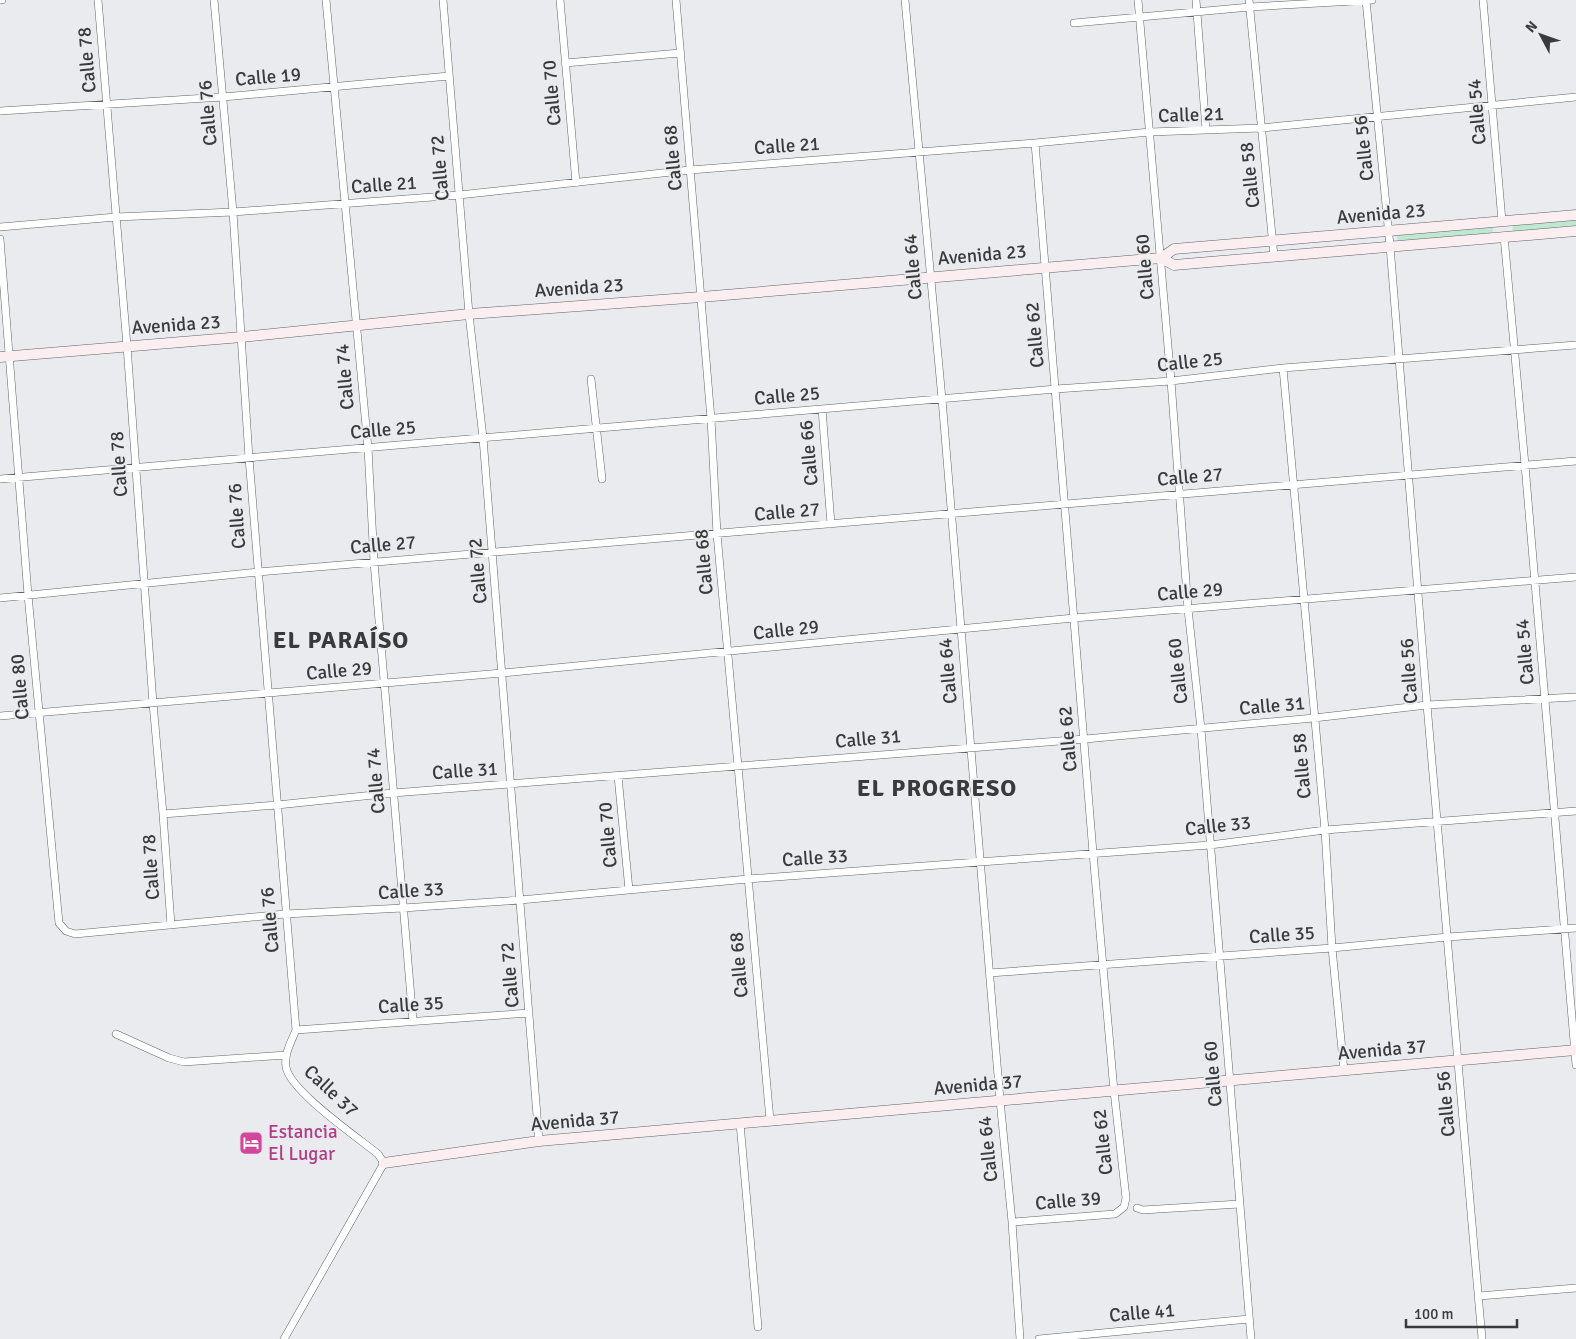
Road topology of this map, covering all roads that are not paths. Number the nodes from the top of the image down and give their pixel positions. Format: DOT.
graph roads {
  1 [pos="98,0"];
  2 [pos="214,0"];
  3 [pos="326,0"];
  4 [pos="443,0"];
  5 [pos="560,0"];
  6 [pos="676,0"];
  7 [pos="905,0"];
  8 [pos="1138,0"];
  9 [pos="1196,0"];
  10 [pos="1366,0"];
  11 [pos="1372,0"];
  12 [pos="1483,0"];
  13 [pos="1250,3"];
  14 [pos="1196,12"];
  15 [pos="1140,18"];
  16 [pos="1074,23"];
  17 [pos="680,53"];
  18 [pos="565,63"];
  19 [pos="449,76"];
  20 [pos="334,87"];
  21 [pos="1576,96"];
  22 [pos="223,97"];
  23 [pos="1492,104"];
  24 [pos="107,106"];
  25 [pos="0,112"];
  26 [pos="1376,116"];
  27 [pos="1261,128"];
  28 [pos="1206,130"];
  29 [pos="1150,132"];
  30 [pos="1036,143"];
  31 [pos="918,152"];
  32 [pos="690,170"];
  33 [pos="576,183"];
  34 [pos="459,195"];
  35 [pos="344,204"];
  36 [pos="233,212"];
  37 [pos="1576,216"];
  38 [pos="116,217"];
  39 [pos="1502,221"];
  40 [pos="0,227"];
  41 [pos="1389,231"];
  42 [pos="1576,231"];
  43 [pos="1504,236"];
  44 [pos="0,239"];
  45 [pos="1273,241"];
  46 [pos="1390,246"];
  47 [pos="1274,256"];
  48 [pos="1161,258"];
  49 [pos="1046,267"];
  50 [pos="930,277"];
  51 [pos="701,297"];
  52 [pos="469,314"];
  53 [pos="356,325"];
  54 [pos="242,337"];
  55 [pos="1576,344"];
  56 [pos="127,346"];
  57 [pos="1514,350"];
  58 [pos="5,357"];
  59 [pos="1400,360"];
  60 [pos="1283,368"];
  61 [pos="591,379"];
  62 [pos="1171,381"];
  63 [pos="1056,389"];
  64 [pos="942,399"];
  65 [pos="822,409"];
  66 [pos="711,419"];
  67 [pos="596,428"];
  68 [pos="483,438"];
  69 [pos="368,448"];
  70 [pos="249,458"];
  71 [pos="1576,461"];
  72 [pos="1525,465"];
  73 [pos="136,468"];
  74 [pos="1410,476"];
  75 [pos="19,478"];
  76 [pos="602,478"];
  77 [pos="0,479"];
  78 [pos="1294,484"];
  79 [pos="1179,494"];
  80 [pos="1065,505"];
  81 [pos="951,515"];
  82 [pos="832,524"];
  83 [pos="717,534"];
  84 [pos="492,552"];
  85 [pos="374,562"];
  86 [pos="258,572"];
  87 [pos="1576,577"];
  88 [pos="1535,581"];
  89 [pos="144,584"];
  90 [pos="1419,591"];
  91 [pos="28,595"];
  92 [pos="0,598"];
  93 [pos="1304,598"];
  94 [pos="1188,609"];
  95 [pos="1074,618"];
  96 [pos="961,630"];
  97 [pos="729,652"];
  98 [pos="502,673"];
  99 [pos="384,683"];
  100 [pos="267,692"];
  101 [pos="1576,697"];
  102 [pos="1545,699"];
  103 [pos="153,703"];
  104 [pos="1427,705"];
  105 [pos="39,713"];
  106 [pos="0,716"];
  107 [pos="1314,718"];
  108 [pos="1201,729"];
  109 [pos="1084,739"];
  110 [pos="970,747"];
  111 [pos="738,766"];
  112 [pos="618,776"];
  113 [pos="511,784"];
  114 [pos="393,793"];
  115 [pos="277,805"];
  116 [pos="1576,811"];
  117 [pos="1555,813"];
  118 [pos="164,814"];
  119 [pos="1438,822"];
  120 [pos="1325,830"];
  121 [pos="1210,845"];
  122 [pos="1093,853"];
  123 [pos="980,862"];
  124 [pos="748,879"];
  125 [pos="629,890"];
  126 [pos="520,900"];
  127 [pos="403,908"];
  128 [pos="285,914"];
  129 [pos="59,923"];
  130 [pos="171,925"];
  131 [pos="1576,928"];
  132 [pos="1564,929"];
  133 [pos="1448,937"];
  134 [pos="1332,948"];
  135 [pos="1218,956"];
  136 [pos="1103,965"];
  137 [pos="989,973"];
  138 [pos="529,1013"];
  139 [pos="413,1021"];
  140 [pos="296,1030"];
  141 [pos="116,1034"];
  142 [pos="1575,1050"];
  143 [pos="286,1055"];
  144 [pos="1459,1060"];
  145 [pos="1576,1065"];
  146 [pos="1344,1071"];
  147 [pos="1230,1080"];
  148 [pos="1114,1091"];
  149 [pos="1000,1100"];
  150 [pos="770,1120"];
  151 [pos="740,1123"];
  152 [pos="539,1141"];
  153 [pos="384,1163"];
  154 [pos="1238,1204"];
  155 [pos="1124,1207"];
  156 [pos="1137,1208"];
  157 [pos="1012,1222"];
  158 [pos="1576,1288"];
  159 [pos="1478,1296"];
  160 [pos="1249,1319"];
  161 [pos="758,1327"];
  162 [pos="284,1339"];
  163 [pos="1020,1339"];
  164 [pos="1038,1339"];
  165 [pos="1251,1339"];
  166 [pos="1482,1339"];
  1 -- 24 [label="street, Calle 78"];
  2 -- 22 [label="street, Calle 76"];
  3 -- 20 [label="street, Calle 74"];
  4 -- 19 [label="street, Calle 72"];
  5 -- 18 [label="street, Calle 70"];
  6 -- 17 [label="street, Calle 68"];
  7 -- 31 [label="street, Calle 64"];
  8 -- 15 [label="street, Calle 60"];
  9 -- 14 [label="street"];
  10 -- 11 [label="street"];
  10 -- 13 [label="street"];
  10 -- 26 [label="street, Calle 56"];
  12 -- 23 [label="street, Calle 54"];
  13 -- 14 [label="street"];
  13 -- 27 [label="street, Calle 58"];
  14 -- 15 [label="street"];
  14 -- 28 [label="street"];
  15 -- 16 [label="street"];
  15 -- 29 [label="street, Calle 60"];
  17 -- 18 [label="street"];
  17 -- 32 [label="street, Calle 68"];
  18 -- 33 [label="street, Calle 70"];
  19 -- 20 [label="street, Calle 19"];
  19 -- 34 [label="street, Calle 72"];
  20 -- 22 [label="street, Calle 19"];
  20 -- 35 [label="street, Calle 74"];
  21 -- 23 [label="street, Calle 21"];
  22 -- 24 [label="street, Calle 19"];
  22 -- 36 [label="street, Calle 76"];
  23 -- 26 [label="street, Calle 21"];
  23 -- 39 [label="street, Calle 54"];
  24 -- 25 [label="street, Calle 19"];
  24 -- 38 [label="street, Calle 78"];
  26 -- 27 [label="street, Calle 21"];
  26 -- 41 [label="street, Calle 56"];
  27 -- 28 [label="street, Calle 21"];
  27 -- 45 [label="street, Calle 58"];
  28 -- 29 [label="street, Calle 21"];
  29 -- 30 [label="street, Calle 21"];
  29 -- 48 [label="street, Calle 60"];
  30 -- 31 [label="street, Calle 21"];
  30 -- 49 [label="street, Calle 62"];
  31 -- 32 [label="street, Calle 21"];
  31 -- 50 [label="street, Calle 64"];
  32 -- 33 [label="street, Calle 21"];
  32 -- 51 [label="street, Calle 68"];
  33 -- 34 [label="street, Calle 21"];
  34 -- 35 [label="street, Calle 21"];
  34 -- 52 [label="street, Calle 72"];
  35 -- 36 [label="street, Calle 21"];
  35 -- 53 [label="street, Calle 74"];
  36 -- 38 [label="street, Calle 21"];
  36 -- 54 [label="street, Calle 76"];
  37 -- 39 [label="street, Avenida 23"];
  38 -- 40 [label="street, Calle 21"];
  38 -- 56 [label="street, Calle 78"];
  39 -- 41 [label="street, Avenida 23"];
  39 -- 43 [label="street"];
  41 -- 45 [label="street, Avenida 23"];
  41 -- 46 [label="street, Calle 56"];
  42 -- 43 [label="street, Avenida 23"];
  43 -- 46 [label="street, Avenida 23"];
  43 -- 57 [label="street, Calle 54"];
  44 -- 58 [label="street, Calle 80"];
  45 -- 47 [label="street, Calle 58"];
  45 -- 48 [label="street, Avenida 23"];
  46 -- 47 [label="street, Avenida 23"];
  46 -- 59 [label="street, Calle 56"];
  47 -- 48 [label="street, Avenida 23"];
  48 -- 49 [label="street, Avenida 23"];
  48 -- 62 [label="street, Calle 60"];
  49 -- 50 [label="street, Avenida 23"];
  49 -- 63 [label="street, Calle 62"];
  50 -- 51 [label="street, Avenida 23"];
  50 -- 64 [label="street, Calle 64"];
  51 -- 52 [label="street, Avenida 23"];
  51 -- 66 [label="street, Calle 68"];
  52 -- 53 [label="street, Avenida 23"];
  52 -- 68 [label="street, Calle 72"];
  53 -- 54 [label="street, Avenida 23"];
  53 -- 69 [label="street, Calle 74"];
  54 -- 56 [label="street, Avenida 23"];
  54 -- 70 [label="street, Calle 76"];
  55 -- 57 [label="street, Calle 25"];
  56 -- 58 [label="street, Avenida 23"];
  56 -- 73 [label="street, Calle 78"];
  57 -- 59 [label="street, Calle 25"];
  57 -- 72 [label="street, Calle 54"];
  58 -- 75 [label="street, Calle 80"];
  59 -- 60 [label="street, Calle 25"];
  59 -- 74 [label="street, Calle 56"];
  60 -- 62 [label="street, Calle 25"];
  60 -- 78 [label="street, Calle 58"];
  61 -- 67 [label="street"];
  62 -- 63 [label="street, Calle 25"];
  62 -- 79 [label="street, Calle 60"];
  63 -- 64 [label="street, Calle 25"];
  63 -- 80 [label="street, Calle 62"];
  64 -- 65 [label="street, Calle 25"];
  64 -- 81 [label="street, Calle 64"];
  65 -- 66 [label="street, Calle 25"];
  65 -- 82 [label="street, Calle 66"];
  66 -- 67 [label="street, Calle 25"];
  66 -- 83 [label="street, Calle 68"];
  67 -- 68 [label="street, Calle 25"];
  67 -- 76 [label="street"];
  68 -- 69 [label="street, Calle 25"];
  68 -- 84 [label="street, Calle 72"];
  69 -- 70 [label="street, Calle 25"];
  69 -- 85 [label="street, Calle 74"];
  70 -- 73 [label="street, Calle 25"];
  70 -- 86 [label="street, Calle 76"];
  71 -- 72 [label="street, Calle 27"];
  72 -- 74 [label="street, Calle 27"];
  72 -- 88 [label="street, Calle 54"];
  73 -- 75 [label="street, Calle 25"];
  73 -- 89 [label="street, Calle 78"];
  74 -- 78 [label="street, Calle 27"];
  74 -- 90 [label="street, Calle 56"];
  75 -- 77 [label="street, Calle 25"];
  75 -- 91 [label="street, Calle 80"];
  78 -- 79 [label="street, Calle 27"];
  78 -- 93 [label="street, Calle 58"];
  79 -- 80 [label="street, Calle 27"];
  79 -- 94 [label="street, Calle 60"];
  80 -- 81 [label="street, Calle 27"];
  80 -- 95 [label="street, Calle 62"];
  81 -- 82 [label="street, Calle 27"];
  81 -- 96 [label="street, Calle 64"];
  82 -- 83 [label="street, Calle 27"];
  83 -- 84 [label="street, Calle 27"];
  83 -- 97 [label="street, Calle 68"];
  84 -- 85 [label="street, Calle 27"];
  84 -- 98 [label="street, Calle 72"];
  85 -- 86 [label="street, Calle 27"];
  85 -- 99 [label="street, Calle 74"];
  86 -- 89 [label="street, Calle 27"];
  86 -- 100 [label="street, Calle 76"];
  87 -- 88 [label="street, Calle 29"];
  88 -- 90 [label="street, Calle 29"];
  88 -- 102 [label="street, Calle 54"];
  89 -- 91 [label="street, Calle 27"];
  89 -- 103 [label="street, Calle 78"];
  90 -- 93 [label="street, Calle 29"];
  90 -- 104 [label="street, Calle 56"];
  91 -- 92 [label="street, Calle 27"];
  91 -- 105 [label="street, Calle 80"];
  93 -- 94 [label="street, Calle 29"];
  93 -- 107 [label="street, Calle 58"];
  94 -- 95 [label="street, Calle 29"];
  94 -- 108 [label="street, Calle 60"];
  95 -- 96 [label="street, Calle 29"];
  95 -- 109 [label="street, Calle 62"];
  96 -- 97 [label="street, Calle 29"];
  96 -- 110 [label="street, Calle 64"];
  97 -- 98 [label="street, Calle 29"];
  97 -- 111 [label="street, Calle 68"];
  98 -- 99 [label="street, Calle 29"];
  98 -- 113 [label="street, Calle 72"];
  99 -- 100 [label="street, Calle 29"];
  99 -- 114 [label="street, Calle 74"];
  100 -- 103 [label="street, Calle 29"];
  100 -- 115 [label="street, Calle 76"];
  101 -- 102 [label="street, Calle 31"];
  102 -- 104 [label="street, Calle 31"];
  102 -- 117 [label="street, Calle 54"];
  103 -- 105 [label="street, Calle 29"];
  103 -- 118 [label="street, Calle 78"];
  104 -- 107 [label="street, Calle 31"];
  104 -- 119 [label="street, Calle 56"];
  105 -- 106 [label="street, Calle 29"];
  105 -- 129 [label="street, Calle 80"];
  107 -- 108 [label="street, Calle 31"];
  107 -- 120 [label="street, Calle 58"];
  108 -- 109 [label="street, Calle 31"];
  108 -- 121 [label="street, Calle 60"];
  109 -- 110 [label="street, Calle 31"];
  109 -- 122 [label="street, Calle 62"];
  110 -- 111 [label="street, Calle 31"];
  110 -- 123 [label="street, Calle 64"];
  111 -- 112 [label="street, Calle 31"];
  111 -- 124 [label="street, Calle 68"];
  112 -- 113 [label="street, Calle 31"];
  112 -- 125 [label="street, Calle 70"];
  113 -- 114 [label="street, Calle 31"];
  113 -- 126 [label="street, Calle 72"];
  114 -- 115 [label="street, Calle 31"];
  114 -- 127 [label="street, Calle 74"];
  115 -- 118 [label="street, Calle 31"];
  115 -- 128 [label="street, Calle 76"];
  116 -- 117 [label="street, Calle 33"];
  117 -- 119 [label="street, Calle 33"];
  117 -- 132 [label="street, Calle 54"];
  118 -- 130 [label="street, Calle 78"];
  119 -- 120 [label="street, Calle 33"];
  119 -- 133 [label="street, Calle 56"];
  120 -- 121 [label="street, Calle 33"];
  120 -- 134 [label="street, Calle 58"];
  121 -- 122 [label="street, Calle 33"];
  121 -- 135 [label="street, Calle 60"];
  122 -- 123 [label="street, Calle 33"];
  122 -- 136 [label="street, Calle 62"];
  123 -- 124 [label="street, Calle 33"];
  123 -- 137 [label="street, Calle 64"];
  124 -- 125 [label="street, Calle 33"];
  124 -- 150 [label="street, Calle 68"];
  125 -- 126 [label="street, Calle 33"];
  126 -- 127 [label="street, Calle 33"];
  126 -- 138 [label="street, Calle 72"];
  127 -- 128 [label="street, Calle 33"];
  127 -- 139 [label="street, Calle 74"];
  128 -- 130 [label="street, Calle 33"];
  128 -- 140 [label="street, Calle 76"];
  129 -- 130 [label="street, Calle 33"];
  131 -- 132 [label="street, Calle 35"];
  132 -- 133 [label="street, Calle 35"];
  132 -- 142 [label="street, Calle 54"];
  133 -- 134 [label="street, Calle 35"];
  133 -- 144 [label="street, Calle 56"];
  134 -- 135 [label="street, Calle 35"];
  134 -- 146 [label="street, Calle 58"];
  135 -- 136 [label="street, Calle 35"];
  135 -- 147 [label="street, Calle 60"];
  136 -- 137 [label="street, Calle 35"];
  136 -- 148 [label="street, Calle 62"];
  137 -- 149 [label="street, Calle 64"];
  138 -- 139 [label="street, Calle 35"];
  138 -- 152 [label="street, Calle 72"];
  139 -- 140 [label="street, Calle 35"];
  140 -- 143 [label="street, Calle 37"];
  141 -- 143 [label="street"];
  142 -- 144 [label="street, Avenida 37"];
  142 -- 145 [label="street, Calle 54"];
  143 -- 153 [label="street, Calle 37"];
  144 -- 146 [label="street, Avenida 37"];
  144 -- 159 [label="street, Calle 56"];
  146 -- 147 [label="street, Avenida 37"];
  147 -- 148 [label="street, Avenida 37"];
  147 -- 154 [label="street, Calle 60"];
  148 -- 149 [label="street, Avenida 37"];
  148 -- 155 [label="street, Calle 62"];
  149 -- 150 [label="street, Avenida 37"];
  149 -- 157 [label="street, Calle 64"];
  150 -- 151 [label="street, Avenida 37"];
  151 -- 152 [label="street, Avenida 37"];
  151 -- 161 [label="street"];
  152 -- 153 [label="street, Avenida 37"];
  153 -- 162 [label="street"];
  154 -- 156 [label="street"];
  154 -- 160 [label="street, Calle 60"];
  155 -- 157 [label="street, Calle 39"];
  157 -- 163 [label="street, Calle 64"];
  158 -- 159 [label="street"];
  159 -- 166 [label="street, Calle 56"];
  160 -- 164 [label="street, Calle 41"];
  160 -- 165 [label="street, Calle 60"];
}
